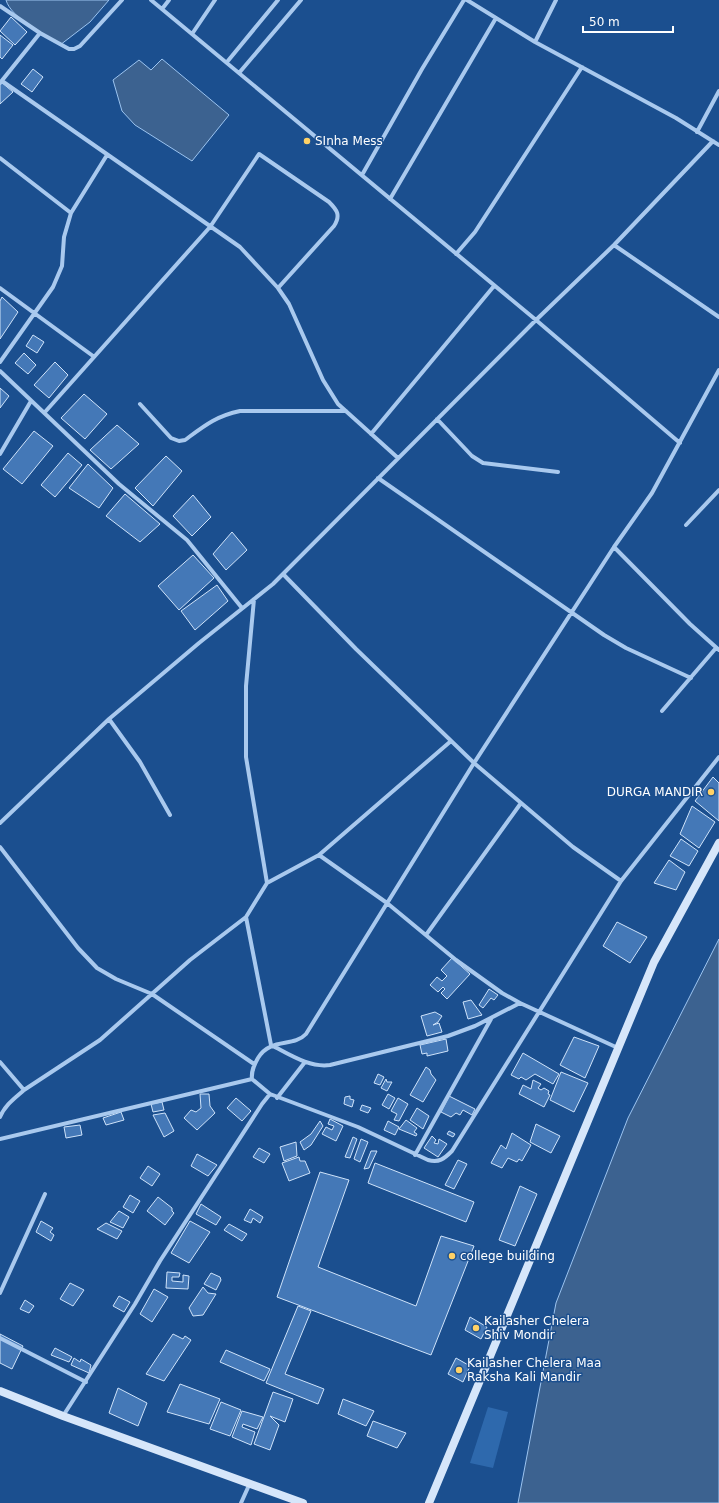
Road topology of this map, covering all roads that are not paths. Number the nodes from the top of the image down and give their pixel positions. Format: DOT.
graph roads {
  1 [pos="122,0"];
  2 [pos="151,0"];
  3 [pos="169,0"];
  4 [pos="215,0"];
  5 [pos="278,0"];
  6 [pos="300,0"];
  7 [pos="464,0"];
  8 [pos="467,0"];
  9 [pos="556,0"];
  10 [pos="0,6"];
  11 [pos="162,9"];
  12 [pos="496,18"];
  13 [pos="40,33"];
  14 [pos="192,34"];
  15 [pos="535,42"];
  16 [pos="227,62"];
  17 [pos="582,67"];
  18 [pos="239,73"];
  19 [pos="1,82"];
  20 [pos="719,91"];
  21 [pos="697,132"];
  22 [pos="713,141"];
  23 [pos="719,145"];
  24 [pos="107,155"];
  25 [pos="0,158"];
  26 [pos="362,175"];
  27 [pos="390,199"];
  28 [pos="71,213"];
  29 [pos="210,227"];
  30 [pos="614,245"];
  31 [pos="456,254"];
  32 [pos="494,286"];
  33 [pos="0,288"];
  34 [pos="278,288"];
  35 [pos="35,313"];
  36 [pos="719,318"];
  37 [pos="536,320"];
  38 [pos="93,356"];
  39 [pos="0,362"];
  40 [pos="719,370"];
  41 [pos="0,371"];
  42 [pos="31,401"];
  43 [pos="140,404"];
  44 [pos="346,411"];
  45 [pos="45,412"];
  46 [pos="437,419"];
  47 [pos="372,434"];
  48 [pos="680,443"];
  49 [pos="0,454"];
  50 [pos="398,458"];
  51 [pos="558,472"];
  52 [pos="378,478"];
  53 [pos="719,490"];
  54 [pos="686,525"];
  55 [pos="614,547"];
  56 [pos="283,574"];
  57 [pos="254,599"];
  58 [pos="242,608"];
  59 [pos="572,614"];
  60 [pos="718,649"];
  61 [pos="691,678"];
  62 [pos="662,711"];
  63 [pos="109,719"];
  64 [pos="451,742"];
  65 [pos="719,757"];
  66 [pos="474,763"];
  67 [pos="521,803"];
  68 [pos="170,815"];
  69 [pos="0,823"];
  70 [pos="719,842"];
  71 [pos="0,847"];
  72 [pos="319,854"];
  73 [pos="621,881"];
  74 [pos="267,883"];
  75 [pos="388,903"];
  76 [pos="246,917"];
  77 [pos="426,935"];
  78 [pos="152,994"];
  79 [pos="520,1003"];
  80 [pos="539,1011"];
  81 [pos="491,1019"];
  82 [pos="271,1045"];
  83 [pos="618,1048"];
  84 [pos="0,1062"];
  85 [pos="305,1062"];
  86 [pos="254,1064"];
  87 [pos="252,1079"];
  88 [pos="24,1090"];
  89 [pos="270,1094"];
  90 [pos="277,1098"];
  91 [pos="0,1117"];
  92 [pos="0,1139"];
  93 [pos="415,1154"];
  94 [pos="45,1194"];
  95 [pos="0,1293"];
  96 [pos="0,1338"];
  97 [pos="86,1382"];
  98 [pos="0,1391"];
  99 [pos="63,1416"];
  100 [pos="250,1483"];
  101 [pos="241,1503"];
  102 [pos="303,1503"];
  103 [pos="428,1503"];
  1 -- 13 [label="street"];
  2 -- 11 [label="street"];
  3 -- 11 [label="street"];
  4 -- 14 [label="street"];
  5 -- 16 [label="street"];
  6 -- 18 [label="street"];
  7 -- 26 [label="street"];
  8 -- 12 [label="street"];
  9 -- 15 [label="street"];
  10 -- 13 [label="street"];
  11 -- 14 [label="street"];
  12 -- 15 [label="street"];
  12 -- 27 [label="street"];
  13 -- 19 [label="street"];
  14 -- 16 [label="street"];
  15 -- 17 [label="street"];
  16 -- 18 [label="street"];
  17 -- 21 [label="street"];
  17 -- 31 [label="street"];
  18 -- 26 [label="street"];
  19 -- 24 [label="street"];
  20 -- 21 [label="street"];
  21 -- 22 [label="street"];
  22 -- 23 [label="street"];
  22 -- 30 [label="street"];
  24 -- 28 [label="street"];
  24 -- 29 [label="street"];
  25 -- 28 [label="street"];
  26 -- 27 [label="street"];
  27 -- 31 [label="street"];
  28 -- 35 [label="street"];
  29 -- 34 [label="street"];
  29 -- 34 [label="street"];
  29 -- 38 [label="street"];
  30 -- 36 [label="street"];
  30 -- 37 [label="street"];
  31 -- 32 [label="street"];
  32 -- 37 [label="street"];
  32 -- 47 [label="street"];
  33 -- 35 [label="street"];
  34 -- 44 [label="street"];
  35 -- 38 [label="street"];
  35 -- 39 [label="street"];
  37 -- 46 [label="street"];
  37 -- 48 [label="street"];
  38 -- 45 [label="street"];
  40 -- 48 [label="street"];
  41 -- 42 [label="street"];
  42 -- 45 [label="street"];
  42 -- 49 [label="street"];
  43 -- 44 [label="street"];
  44 -- 47 [label="street"];
  45 -- 58 [label="street"];
  46 -- 50 [label="street"];
  46 -- 51 [label="street"];
  47 -- 50 [label="street"];
  48 -- 55 [label="street"];
  50 -- 52 [label="street"];
  52 -- 56 [label="street"];
  52 -- 59 [label="street"];
  53 -- 54 [label="street"];
  55 -- 59 [label="street"];
  55 -- 60 [label="street"];
  56 -- 57 [label="street"];
  56 -- 64 [label="street"];
  57 -- 58 [label="street"];
  57 -- 74 [label="street"];
  58 -- 63 [label="street"];
  59 -- 61 [label="street"];
  59 -- 66 [label="street"];
  60 -- 61 [label="street"];
  61 -- 62 [label="street"];
  63 -- 68 [label="street"];
  63 -- 69 [label="street"];
  64 -- 66 [label="street"];
  64 -- 72 [label="street"];
  65 -- 73 [label="street"];
  66 -- 67 [label="street"];
  66 -- 75 [label="street"];
  67 -- 73 [label="street"];
  67 -- 77 [label="street"];
  70 -- 83 [label="street"];
  71 -- 78 [label="street"];
  72 -- 74 [label="street"];
  72 -- 75 [label="street"];
  73 -- 80 [label="street"];
  74 -- 76 [label="street"];
  75 -- 77 [label="street"];
  75 -- 82 [label="street"];
  76 -- 78 [label="street"];
  76 -- 82 [label="street"];
  77 -- 79 [label="street"];
  78 -- 86 [label="street"];
  78 -- 88 [label="street"];
  79 -- 80 [label="street"];
  79 -- 81 [label="street"];
  80 -- 83 [label="street"];
  80 -- 93 [label="street"];
  81 -- 85 [label="street"];
  81 -- 93 [label="street"];
  82 -- 85 [label="street"];
  82 -- 86 [label="street"];
  83 -- 103 [label="street"];
  84 -- 88 [label="street"];
  85 -- 90 [label="street"];
  86 -- 87 [label="street"];
  87 -- 89 [label="street"];
  87 -- 92 [label="street"];
  88 -- 91 [label="street"];
  89 -- 90 [label="street"];
  89 -- 97 [label="street"];
  90 -- 93 [label="street"];
  94 -- 95 [label="street"];
  96 -- 97 [label="street"];
  97 -- 99 [label="street"];
  98 -- 99 [label="street"];
  99 -- 100 [label="street"];
  100 -- 101 [label="street"];
  100 -- 102 [label="street"];
}
